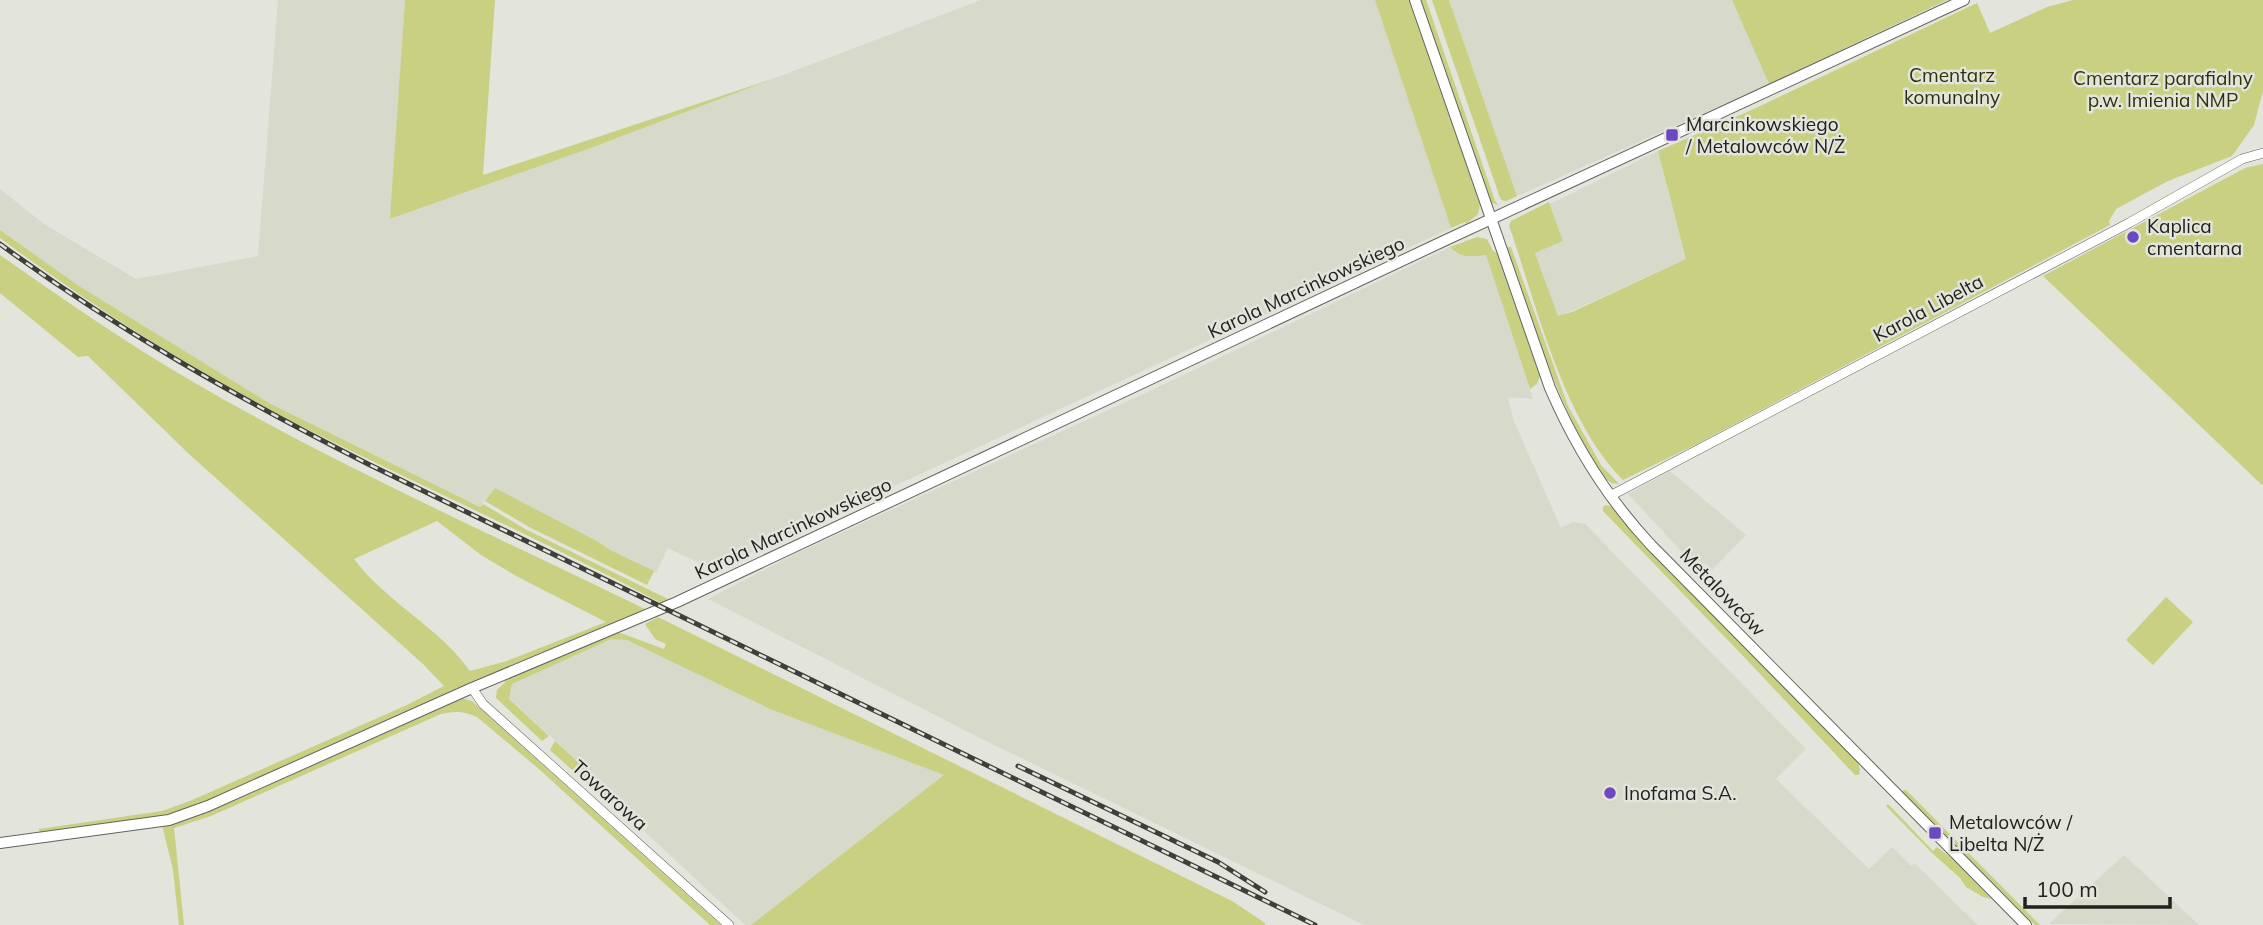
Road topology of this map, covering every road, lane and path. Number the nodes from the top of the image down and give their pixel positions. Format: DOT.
graph roads {
  1 [pos="1415,0"];
  2 [pos="1964,0"];
  3 [pos="2263,153"];
  4 [pos="1491,220"];
  5 [pos="1610,496"];
  6 [pos="472,688"];
  7 [pos="0,843"];
  8 [pos="729,925"];
  9 [pos="2026,925"];
  1 -- 4 [label="street, Metalowców"];
  2 -- 4 [label="street, Karola Marcinkowskiego"];
  3 -- 5 [label="street, Karola Libelta"];
  4 -- 5 [label="street, Metalowców"];
  4 -- 6 [label="street, Karola Marcinkowskiego"];
  5 -- 9 [label="street, Metalowców"];
  6 -- 7 [label="street, Karola Marcinkowskiego"];
  6 -- 8 [label="street, Towarowa"];
}
